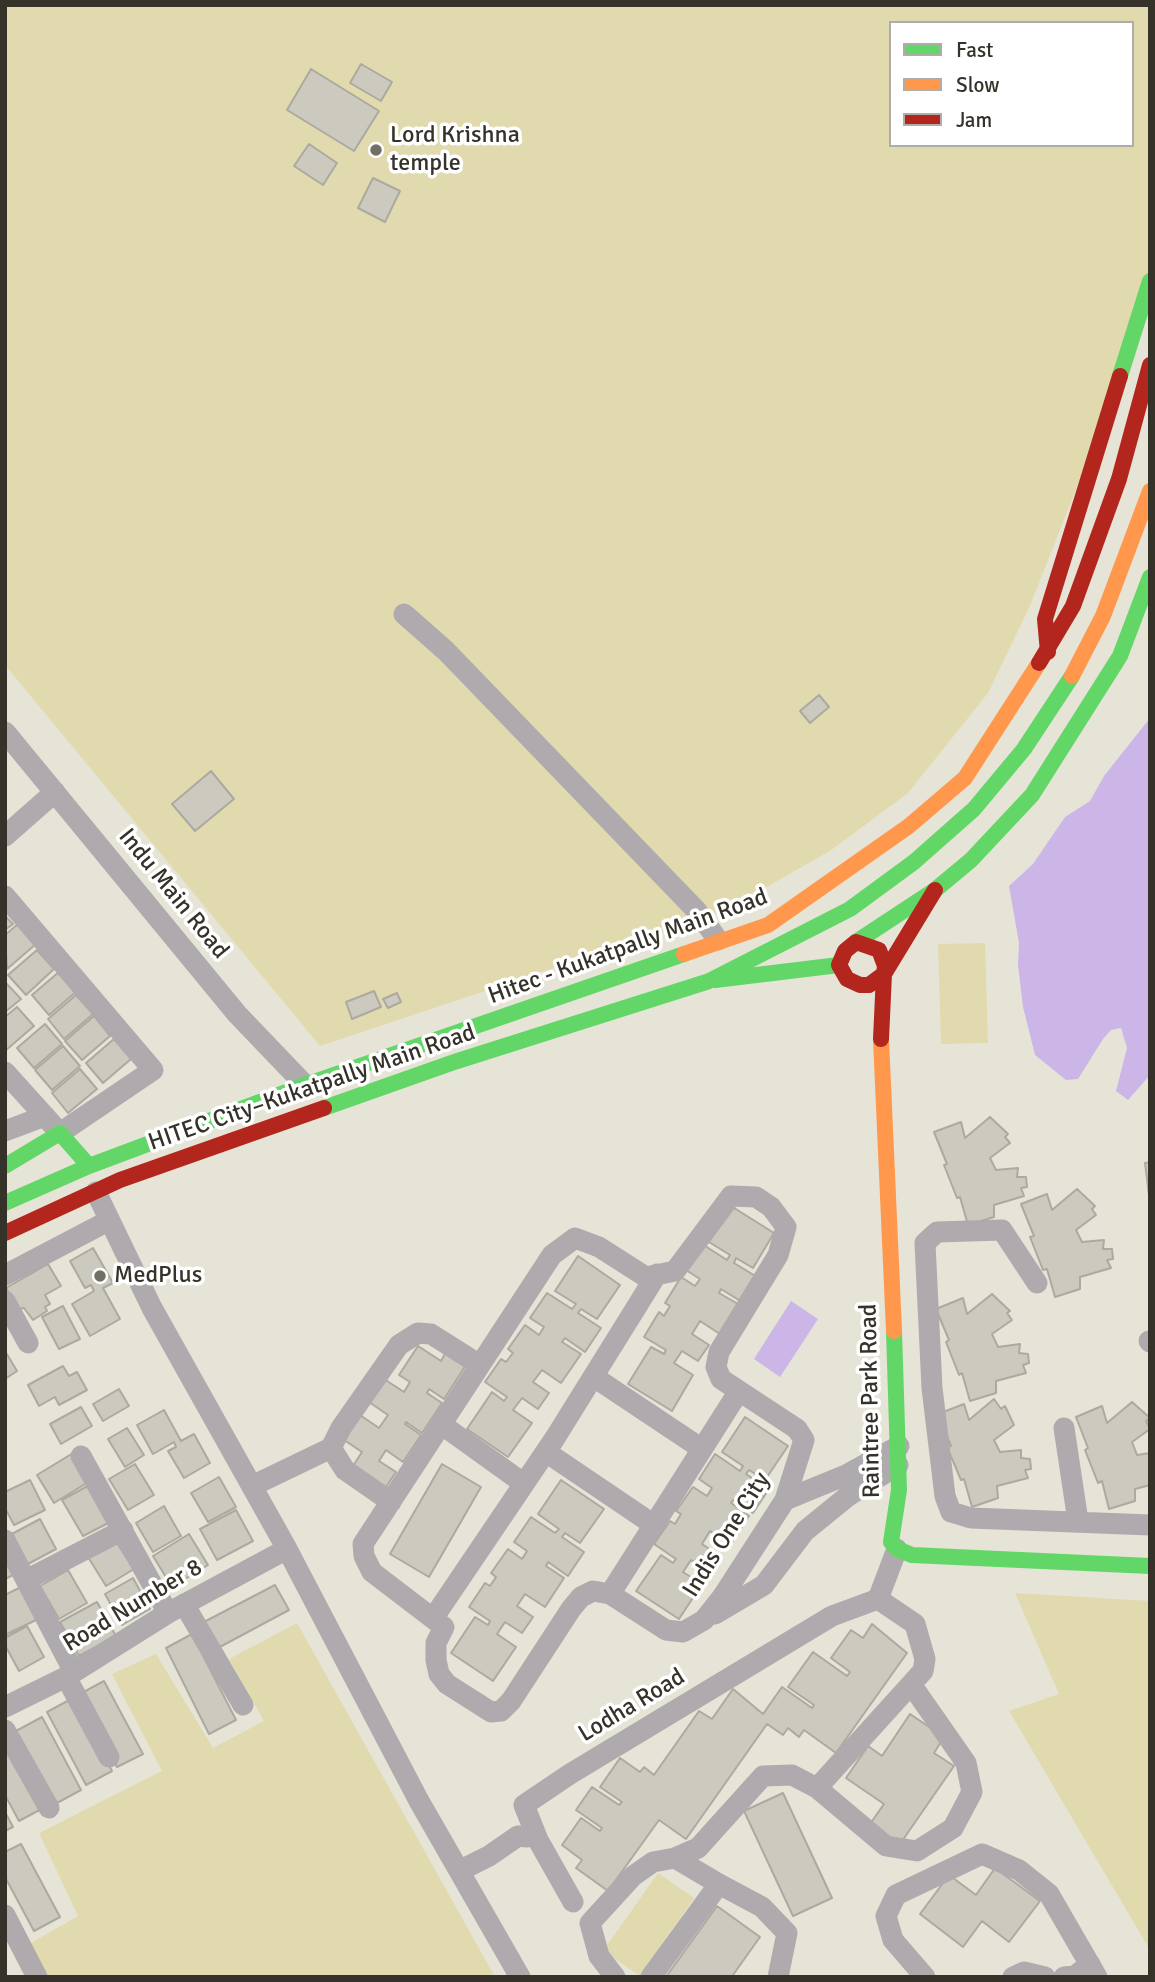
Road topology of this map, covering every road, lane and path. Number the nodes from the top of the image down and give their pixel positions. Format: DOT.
graph roads {
  1 [pos="1150,281"];
  2 [pos="1150,365"];
  3 [pos="1150,491"];
  4 [pos="1150,577"];
  5 [pos="404,614"];
  6 [pos="1048,652"];
  7 [pos="5,732"];
  8 [pos="55,792"];
  9 [pos="5,836"];
  10 [pos="935,890"];
  11 [pos="5,896"];
  12 [pos="718,940"];
  13 [pos="856,942"];
  14 [pos="839,965"];
  15 [pos="884,974"];
  16 [pos="709,981"];
  17 [pos="853,983"];
  18 [pos="881,1038"];
  19 [pos="5,1072"];
  20 [pos="305,1086"];
  21 [pos="45,1116"];
  22 [pos="5,1131"];
  23 [pos="60,1133"];
  24 [pos="5,1166"];
  25 [pos="89,1166"];
  26 [pos="96,1192"];
  27 [pos="5,1203"];
  28 [pos="108,1221"];
  29 [pos="5,1233"];
  30 [pos="657,1274"];
  31 [pos="5,1275"];
  32 [pos="1037,1283"];
  33 [pos="5,1301"];
  34 [pos="28,1343"];
  35 [pos="480,1365"];
  36 [pos="594,1377"];
  37 [pos="739,1391"];
  38 [pos="441,1424"];
  39 [pos="1064,1428"];
  40 [pos="331,1448"];
  41 [pos="702,1449"];
  42 [pos="546,1452"];
  43 [pos="898,1455"];
  44 [pos="81,1456"];
  45 [pos="523,1483"];
  46 [pos="252,1486"];
  47 [pos="819,1487"];
  48 [pos="785,1500"];
  49 [pos="391,1502"];
  50 [pos="1078,1521"];
  51 [pos="654,1525"];
  52 [pos="1150,1525"];
  53 [pos="123,1530"];
  54 [pos="804,1531"];
  55 [pos="5,1540"];
  56 [pos="897,1548"];
  57 [pos="287,1549"];
  58 [pos="1150,1566"];
  59 [pos="26,1580"];
  60 [pos="879,1592"];
  61 [pos="610,1594"];
  62 [pos="176,1609"];
  63 [pos="433,1616"];
  64 [pos="922,1616"];
  65 [pos="704,1620"];
  66 [pos="70,1674"];
  67 [pos="913,1687"];
  68 [pos="243,1705"];
  69 [pos="5,1707"];
  70 [pos="5,1730"];
  71 [pos="109,1756"];
  72 [pos="817,1788"];
  73 [pos="49,1808"];
  74 [pos="531,1835"];
  75 [pos="675,1858"];
  76 [pos="461,1870"];
  77 [pos="719,1884"];
  78 [pos="573,1902"];
  79 [pos="5,1915"];
  80 [pos="1094,1970"];
  81 [pos="37,1977"];
  82 [pos="520,1977"];
  83 [pos="615,1977"];
  84 [pos="651,1977"];
  85 [pos="778,1977"];
  86 [pos="925,1977"];
  87 [pos="1013,1977"];
  88 [pos="1045,1977"];
  89 [pos="1064,1977"];
  1 -- 6 [label="main road"];
  2 -- 6 [label="main road, Hitec - Kukatpally Main Road"];
  3 -- 16 [label="main road, HITEC City–Kukatpally Main Road"];
  4 -- 10 [label="main road"];
  5 -- 12 [label="street"];
  6 -- 12 [label="main road, Hitec - Kukatpally Main Road"];
  7 -- 8 [label="street, Indu Main Road"];
  8 -- 9 [label="street"];
  8 -- 20 [label="street, Indu Main Road"];
  10 -- 13 [label="main road"];
  10 -- 15 [label="main road"];
  11 -- 23 [label="street"];
  12 -- 20 [label="main road, Hitec - Kukatpally Main Road"];
  13 -- 14 [label="main road"];
  13 -- 15 [label="main road"];
  14 -- 16 [label="main road"];
  14 -- 17 [label="main road"];
  15 -- 17 [label="main road"];
  15 -- 18 [label="main road, Raintree Park Road"];
  16 -- 26 [label="main road, HITEC City–Kukatpally Main Road"];
  17 -- 18 [label="main road, Raintree Park Road"];
  18 -- 43 [label="main road, Raintree Park Road"];
  19 -- 21 [label="street"];
  20 -- 25 [label="main road, Hitec - Kukatpally Main Road"];
  21 -- 22 [label="street"];
  21 -- 23 [label="street"];
  23 -- 24 [label="main road"];
  23 -- 25 [label="main road"];
  25 -- 27 [label="main road, Hitec - Kukatpally Main Road"];
  26 -- 28 [label="street"];
  26 -- 29 [label="main road, HITEC City–Kukatpally Main Road"];
  28 -- 31 [label="street"];
  28 -- 46 [label="street"];
  30 -- 35 [label="street"];
  30 -- 36 [label="street"];
  30 -- 37 [label="street, Indis One City"];
  32 -- 50 [label="street"];
  33 -- 34 [label="street"];
  35 -- 38 [label="street"];
  35 -- 40 [label="street"];
  36 -- 41 [label="street"];
  36 -- 42 [label="street"];
  37 -- 41 [label="street"];
  37 -- 48 [label="street, Indis One City"];
  38 -- 45 [label="street"];
  38 -- 49 [label="street"];
  39 -- 50 [label="street"];
  40 -- 46 [label="street"];
  40 -- 49 [label="street"];
  41 -- 51 [label="street"];
  42 -- 45 [label="street"];
  42 -- 51 [label="street"];
  43 -- 47 [label="street"];
  43 -- 54 [label="street"];
  43 -- 56 [label="main road, Raintree Park Road"];
  44 -- 53 [label="street"];
  45 -- 63 [label="street"];
  46 -- 57 [label="street"];
  47 -- 48 [label="street"];
  47 -- 54 [label="street"];
  48 -- 65 [label="street, Indis One City"];
  49 -- 63 [label="street"];
  50 -- 52 [label="street"];
  51 -- 61 [label="street"];
  53 -- 59 [label="street"];
  53 -- 62 [label="street"];
  54 -- 65 [label="street"];
  55 -- 59 [label="street"];
  56 -- 58 [label="main road"];
  56 -- 60 [label="street"];
  56 -- 60 [label="street"];
  57 -- 62 [label="street, Road Number 8"];
  57 -- 76 [label="street"];
  59 -- 66 [label="street"];
  60 -- 64 [label="street"];
  60 -- 67 [label="street"];
  60 -- 74 [label="street, Lodha Road"];
  61 -- 63 [label="street"];
  61 -- 65 [label="street, Indis One City"];
  62 -- 66 [label="street, Road Number 8"];
  62 -- 68 [label="street"];
  66 -- 69 [label="street, Road Number 8"];
  66 -- 71 [label="street"];
  67 -- 72 [label="street"];
  67 -- 72 [label="street"];
  70 -- 73 [label="street"];
  72 -- 75 [label="street"];
  74 -- 76 [label="street"];
  74 -- 78 [label="street, Lodha Road"];
  75 -- 77 [label="street"];
  75 -- 83 [label="street"];
  76 -- 82 [label="street"];
  77 -- 84 [label="street"];
  77 -- 85 [label="street"];
  79 -- 81 [label="street"];
  80 -- 86 [label="street"];
  80 -- 89 [label="street"];
  87 -- 88 [label="street"];
}
